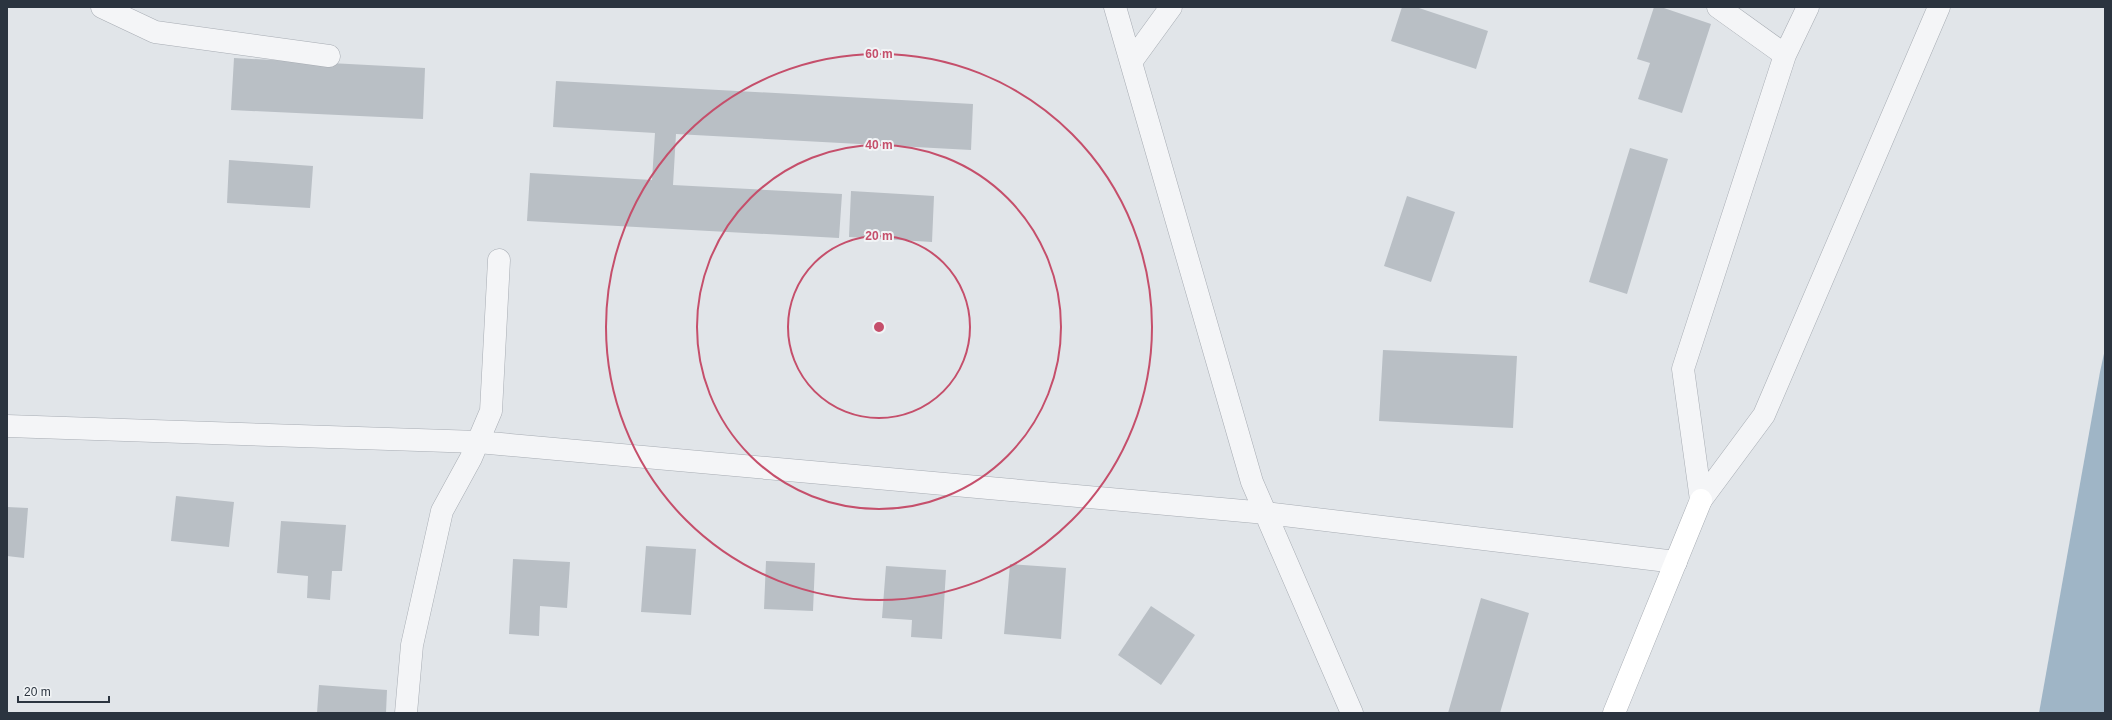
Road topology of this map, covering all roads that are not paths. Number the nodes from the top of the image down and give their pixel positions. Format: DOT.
graph roads {
  1 [pos="102,7"];
  2 [pos="1115,7"];
  3 [pos="1171,7"];
  4 [pos="1718,7"];
  5 [pos="1808,7"];
  6 [pos="1940,7"];
  7 [pos="1785,55"];
  8 [pos="329,56"];
  9 [pos="1131,62"];
  10 [pos="499,260"];
  11 [pos="7,426"];
  12 [pos="478,442"];
  13 [pos="1701,500"];
  14 [pos="1266,513"];
  15 [pos="1676,562"];
  16 [pos="406,713"];
  17 [pos="1352,713"];
  18 [pos="1614,713"];
  1 -- 8 [label="street"];
  2 -- 9 [label="street"];
  3 -- 9 [label="street"];
  4 -- 7 [label="street"];
  5 -- 7 [label="street"];
  6 -- 13 [label="street"];
  7 -- 13 [label="street"];
  9 -- 14 [label="street"];
  10 -- 12 [label="street"];
  11 -- 12 [label="street"];
  12 -- 14 [label="street"];
  12 -- 16 [label="street"];
  13 -- 15 [label="street"];
  14 -- 15 [label="street"];
  14 -- 17 [label="street"];
  15 -- 18 [label="street"];
}
